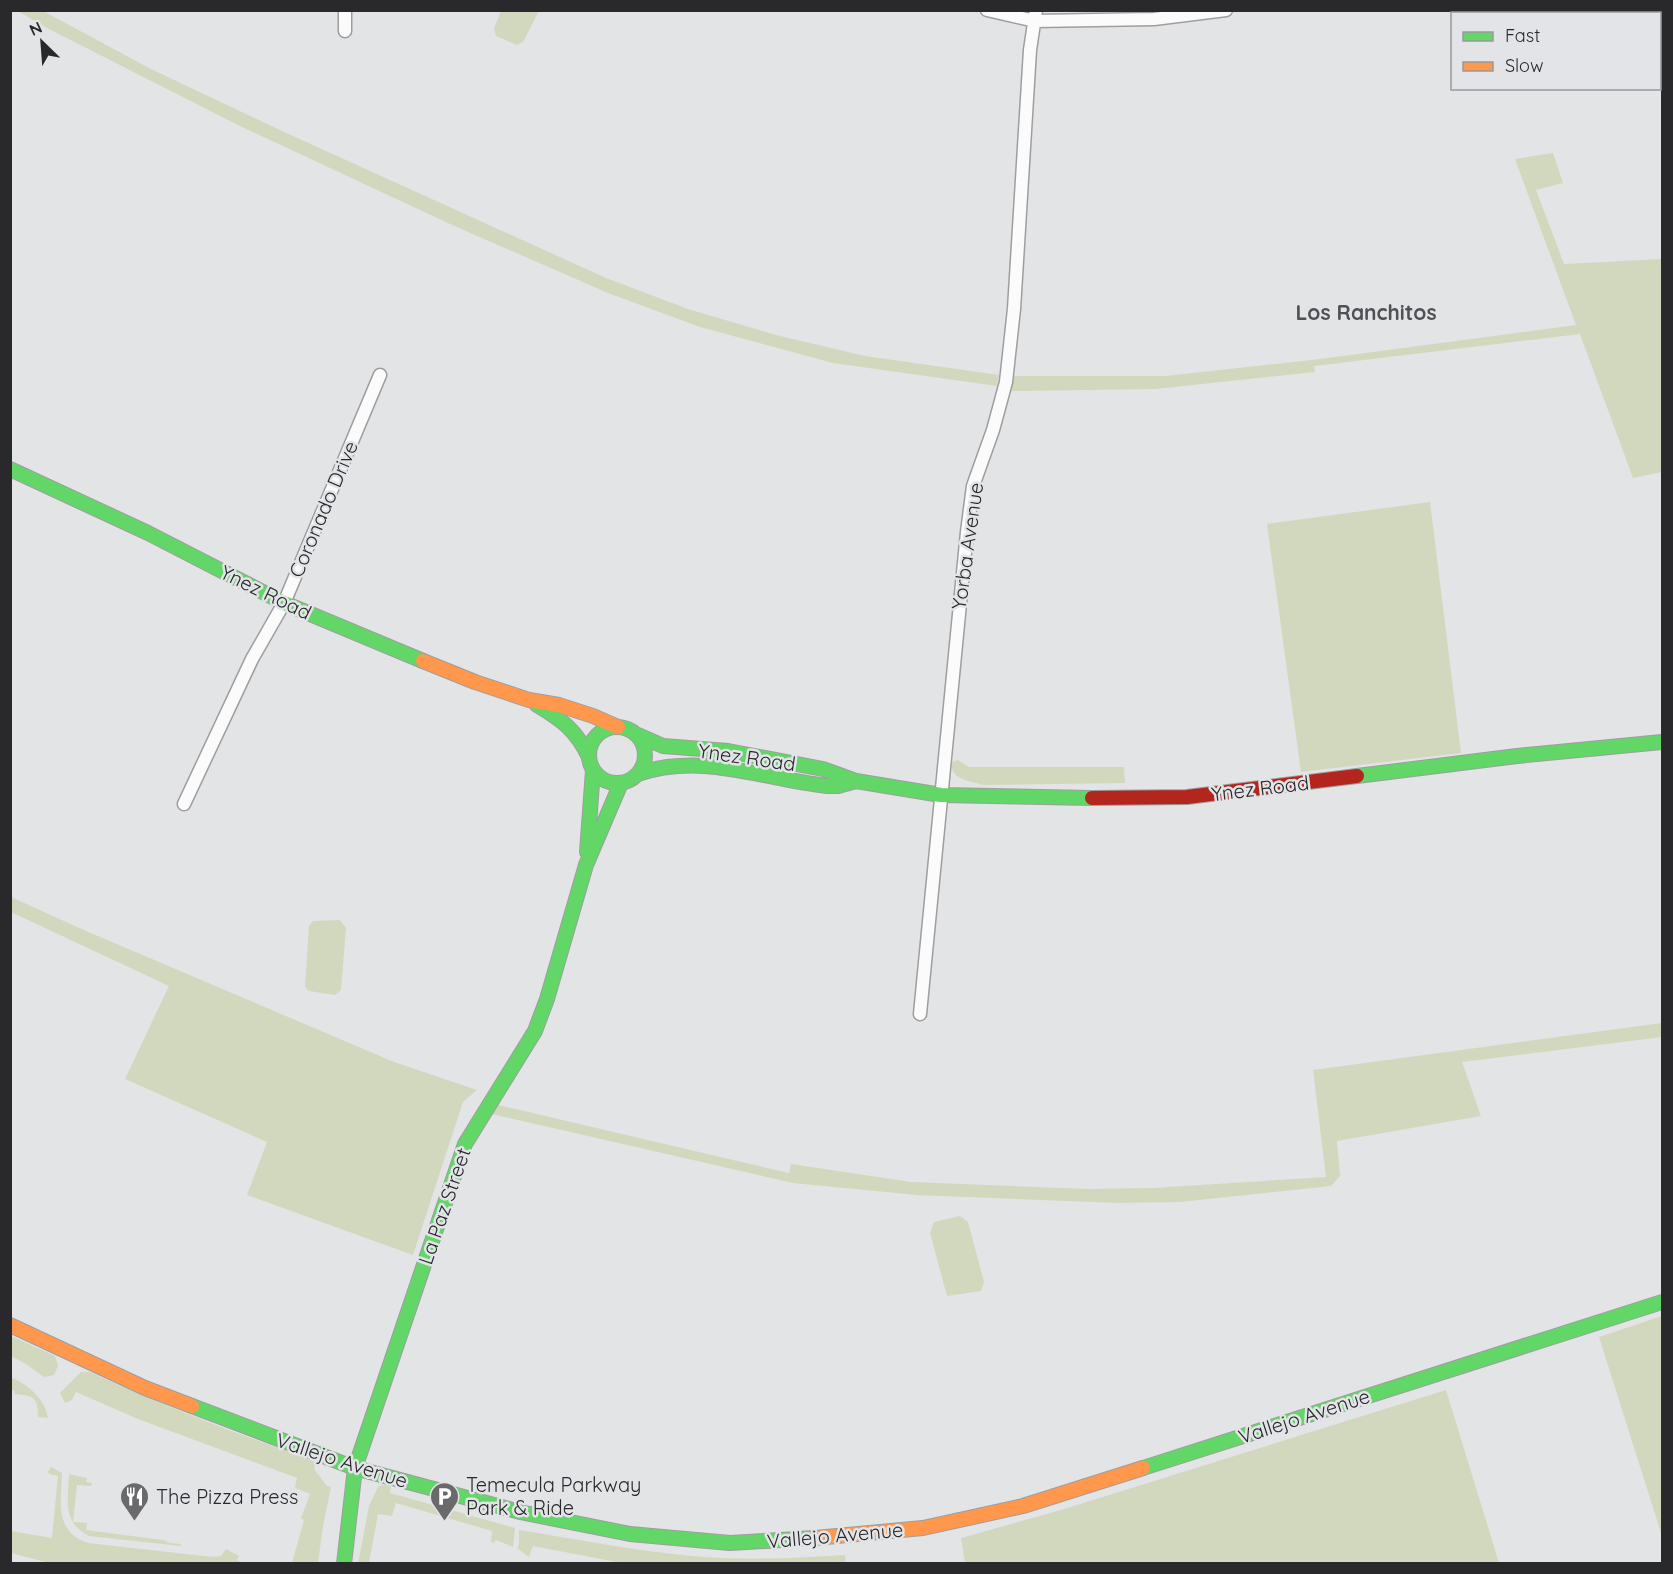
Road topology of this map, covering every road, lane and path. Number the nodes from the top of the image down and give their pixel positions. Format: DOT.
graph roads {
  1 [pos="345,10"];
  2 [pos="987,10"];
  3 [pos="1226,10"];
  4 [pos="1035,16"];
  5 [pos="345,31"];
  6 [pos="380,375"];
  7 [pos="10,469"];
  8 [pos="284,603"];
  9 [pos="529,700"];
  10 [pos="618,727"];
  11 [pos="638,735"];
  12 [pos="1662,742"];
  13 [pos="591,763"];
  14 [pos="638,774"];
  15 [pos="856,781"];
  16 [pos="621,783"];
  17 [pos="941,795"];
  18 [pos="184,804"];
  19 [pos="586,865"];
  20 [pos="920,1014"];
  21 [pos="1662,1302"];
  22 [pos="10,1325"];
  23 [pos="355,1468"];
  24 [pos="344,1563"];
  1 -- 5 [label="street"];
  2 -- 4 [label="street"];
  3 -- 4 [label="street"];
  4 -- 17 [label="street, Yorba Avenue"];
  6 -- 8 [label="street, Coronado Drive"];
  7 -- 8 [label="main road, Ynez Road"];
  8 -- 9 [label="main road, Ynez Road"];
  8 -- 18 [label="street, Coronado Drive"];
  9 -- 10 [label="main road, Ynez Road"];
  9 -- 13 [label="main road, Ynez Road"];
  10 -- 11 [label="main road"];
  10 -- 13 [label="main road"];
  11 -- 14 [label="main road"];
  11 -- 15 [label="main road, Ynez Road"];
  12 -- 17 [label="main road, Ynez Road"];
  13 -- 16 [label="main road"];
  13 -- 19 [label="main road, La Paz Street"];
  14 -- 15 [label="main road, Ynez Road"];
  14 -- 16 [label="main road"];
  15 -- 17 [label="main road, Ynez Road"];
  16 -- 19 [label="main road, La Paz Street"];
  17 -- 20 [label="street, Yorba Avenue"];
  19 -- 23 [label="main road, La Paz Street"];
  21 -- 23 [label="main road, Vallejo Avenue"];
  22 -- 23 [label="main road, Vallejo Avenue"];
  23 -- 24 [label="main road, La Paz Street"];
}
